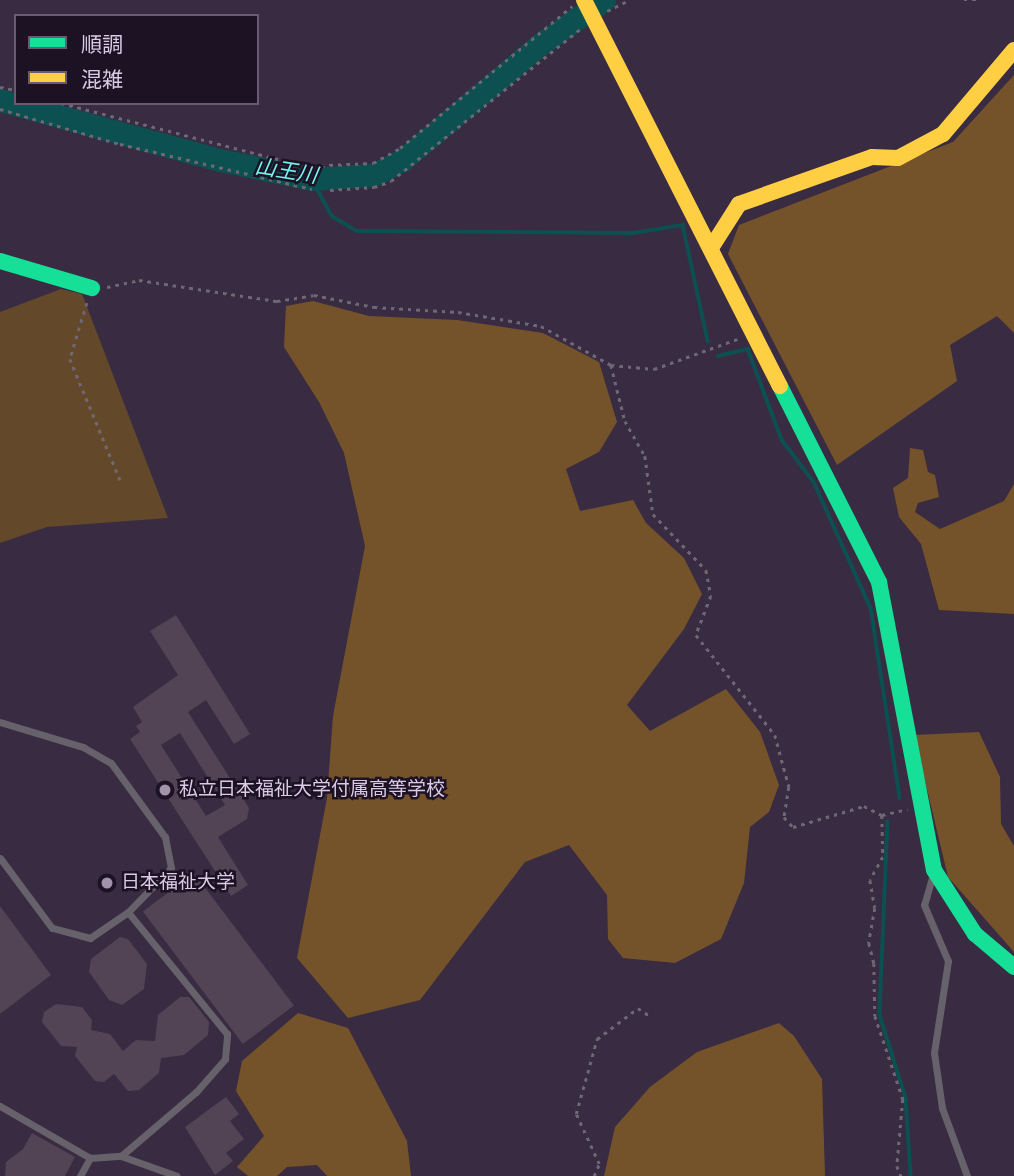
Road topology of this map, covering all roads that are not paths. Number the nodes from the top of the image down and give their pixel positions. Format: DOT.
graph roads {
  1 [pos="584,0"];
  2 [pos="1014,50"];
  3 [pos="711,248"];
  4 [pos="0,261"];
  5 [pos="92,288"];
  6 [pos="0,722"];
  7 [pos="0,858"];
  8 [pos="934,870"];
  9 [pos="128,912"];
  10 [pos="1014,967"];
  11 [pos="0,1105"];
  12 [pos="121,1156"];
  13 [pos="90,1158"];
  14 [pos="80,1176"];
  15 [pos="177,1176"];
  16 [pos="967,1176"];
  1 -- 3 [label="street"];
  2 -- 3 [label="street"];
  3 -- 8 [label="street"];
  4 -- 5 [label="street"];
  6 -- 9 [label="lane"];
  7 -- 9 [label="lane"];
  8 -- 10 [label="street"];
  8 -- 16 [label="lane"];
  9 -- 12 [label="lane"];
  11 -- 13 [label="lane"];
  12 -- 13 [label="lane"];
  12 -- 15 [label="lane"];
  13 -- 14 [label="lane"];
}
